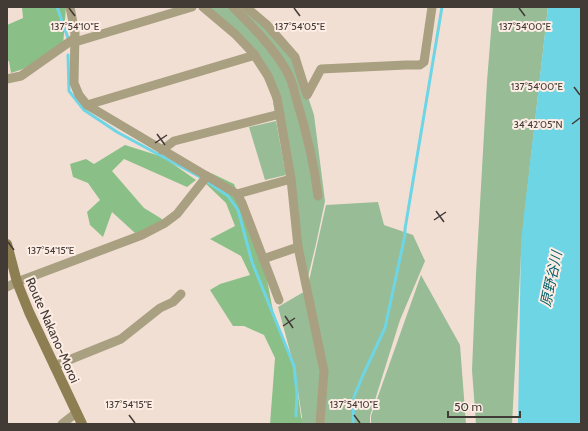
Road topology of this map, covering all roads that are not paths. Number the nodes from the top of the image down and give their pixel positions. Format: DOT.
graph roads {
  1 [pos="70,7"];
  2 [pos="192,7"];
  3 [pos="203,7"];
  4 [pos="233,7"];
  5 [pos="246,7"];
  6 [pos="432,7"];
  7 [pos="75,40"];
  8 [pos="255,56"];
  9 [pos="7,79"];
  10 [pos="87,106"];
  11 [pos="280,114"];
  12 [pos="162,150"];
  13 [pos="205,178"];
  14 [pos="291,179"];
  15 [pos="237,194"];
  16 [pos="318,196"];
  17 [pos="7,244"];
  18 [pos="298,247"];
  19 [pos="263,259"];
  20 [pos="17,282"];
  21 [pos="7,287"];
  22 [pos="181,294"];
  23 [pos="279,300"];
  24 [pos="54,366"];
  25 [pos="76,413"];
  26 [pos="62,424"];
  27 [pos="82,424"];
  28 [pos="320,424"];
  1 -- 7 [label="street"];
  2 -- 7 [label="street"];
  3 -- 8 [label="street"];
  4 -- 16 [label="street"];
  5 -- 6 [label="street"];
  7 -- 9 [label="street"];
  7 -- 10 [label="street"];
  8 -- 10 [label="street"];
  8 -- 11 [label="street"];
  10 -- 12 [label="street"];
  11 -- 12 [label="street"];
  11 -- 14 [label="street"];
  12 -- 13 [label="street"];
  13 -- 15 [label="street"];
  13 -- 20 [label="street"];
  14 -- 15 [label="street"];
  14 -- 18 [label="street"];
  15 -- 19 [label="street"];
  17 -- 20 [label="main road, Route Nakano-Moroi"];
  18 -- 19 [label="street"];
  18 -- 28 [label="street"];
  19 -- 23 [label="street"];
  20 -- 21 [label="street"];
  20 -- 24 [label="main road, Route Nakano-Moroi"];
  22 -- 24 [label="street"];
  24 -- 25 [label="main road, Route Nakano-Moroi"];
  25 -- 26 [label="street"];
  25 -- 27 [label="main road, Route Nakano-Moroi"];
}
